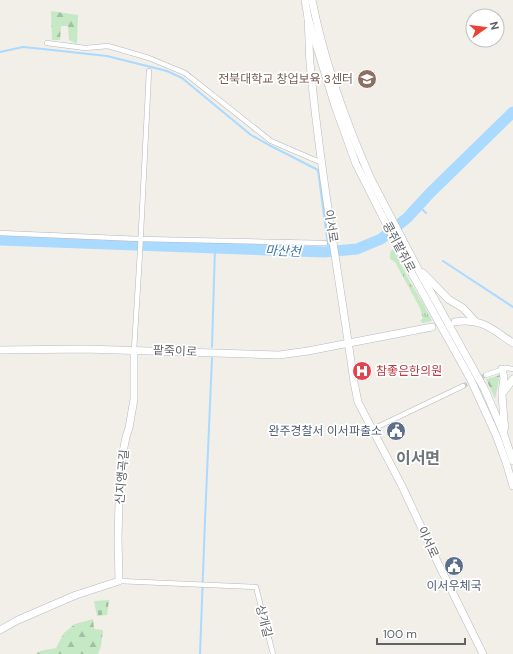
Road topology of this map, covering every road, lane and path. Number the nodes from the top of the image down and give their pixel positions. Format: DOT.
graph roads {
  1 [pos="305,0"];
  2 [pos="312,0"];
  3 [pos="308,18"];
  4 [pos="47,43"];
  5 [pos="149,71"];
  6 [pos="322,163"];
  7 [pos="387,216"];
  8 [pos="0,233"];
  9 [pos="140,241"];
  10 [pos="325,244"];
  11 [pos="419,271"];
  12 [pos="475,321"];
  13 [pos="455,322"];
  14 [pos="432,327"];
  15 [pos="349,343"];
  16 [pos="513,343"];
  17 [pos="0,350"];
  18 [pos="134,350"];
  19 [pos="513,364"];
  20 [pos="513,368"];
  21 [pos="505,369"];
  22 [pos="486,375"];
  23 [pos="513,379"];
  24 [pos="463,386"];
  25 [pos="502,394"];
  26 [pos="373,429"];
  27 [pos="504,432"];
  28 [pos="513,460"];
  29 [pos="513,486"];
  30 [pos="119,581"];
  31 [pos="0,630"];
  32 [pos="273,654"];
  33 [pos="483,654"];
  1 -- 3 [label="street, 콩쥐팥쥐로"];
  2 -- 7 [label="street, 콩쥐팥쥐로"];
  3 -- 6 [label="street, 이서로"];
  3 -- 7 [label="street, 콩쥐팥쥐로"];
  4 -- 6 [label="street"];
  5 -- 9 [label="street"];
  6 -- 15 [label="street, 이서로"];
  7 -- 11 [label="street, 콩쥐팥쥐로"];
  7 -- 29 [label="street, 콩쥐팥쥐로"];
  8 -- 9 [label="street"];
  9 -- 10 [label="street"];
  9 -- 18 [label="street"];
  11 -- 12 [label="street"];
  11 -- 27 [label="street, 콩쥐팥쥐로"];
  12 -- 13 [label="street"];
  12 -- 16 [label="street"];
  14 -- 15 [label="street, 팥죽이로"];
  15 -- 18 [label="street, 팥죽이로"];
  15 -- 26 [label="street, 이서로"];
  17 -- 18 [label="street, 팥죽이로"];
  18 -- 30 [label="street, 신지앵곡길"];
  19 -- 21 [label="street"];
  20 -- 21 [label="street"];
  21 -- 22 [label="street"];
  21 -- 25 [label="street"];
  23 -- 25 [label="street"];
  24 -- 26 [label="street"];
  25 -- 27 [label="street"];
  26 -- 33 [label="street, 이서로"];
  27 -- 28 [label="street, 콩쥐팥쥐로"];
  30 -- 31 [label="street"];
  30 -- 32 [label="street, 상개길"];
}
